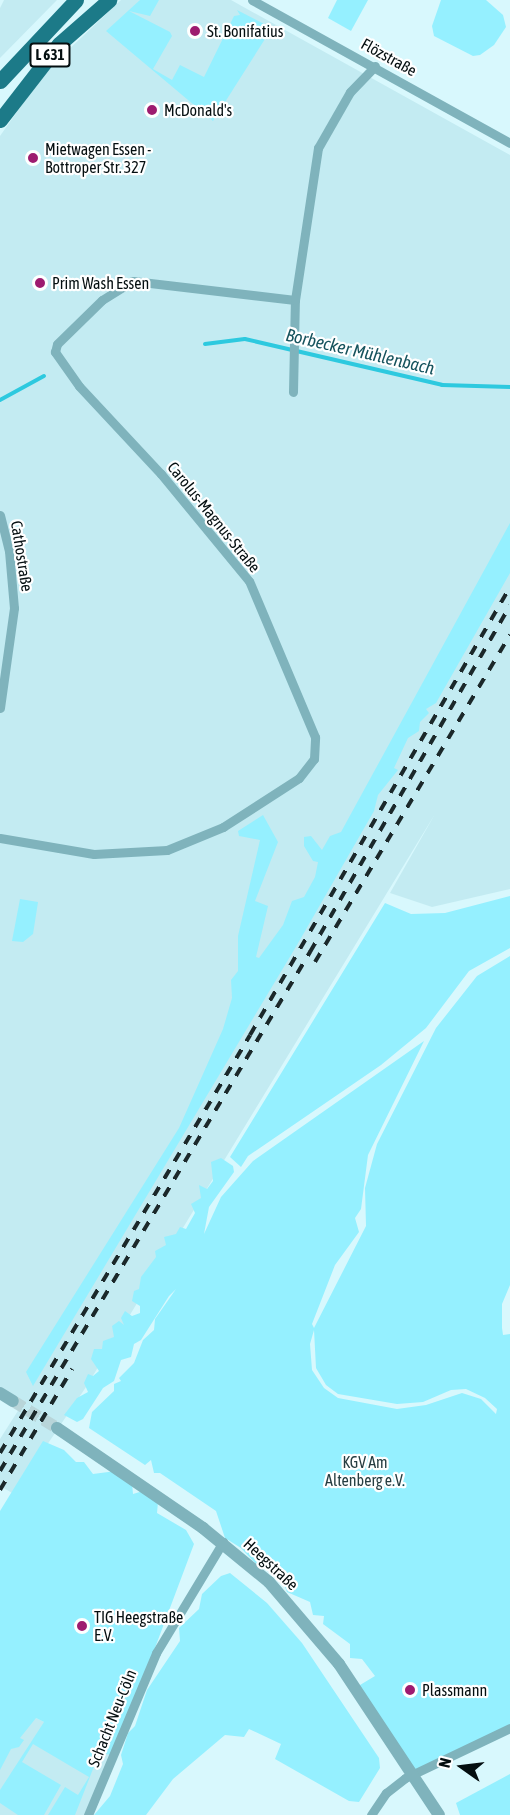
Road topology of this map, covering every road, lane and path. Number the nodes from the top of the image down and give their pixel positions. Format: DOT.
graph roads {
  1 [pos="76,0"];
  2 [pos="109,0"];
  3 [pos="252,0"];
  4 [pos="375,66"];
  5 [pos="0,81"];
  6 [pos="0,120"];
  7 [pos="510,143"];
  8 [pos="295,300"];
  9 [pos="293,392"];
  10 [pos="0,515"];
  11 [pos="0,708"];
  12 [pos="0,838"];
  13 [pos="0,1394"];
  14 [pos="13,1401"];
  15 [pos="57,1428"];
  16 [pos="223,1542"];
  17 [pos="510,1728"];
  18 [pos="415,1773"];
  19 [pos="88,1815"];
  20 [pos="370,1815"];
  21 [pos="439,1815"];
  1 -- 5 [label="main road, L 631"];
  2 -- 6 [label="main road, L 631"];
  3 -- 4 [label="street, Flözstraße"];
  4 -- 7 [label="street, Flözstraße"];
  4 -- 8 [label="street"];
  8 -- 9 [label="street"];
  8 -- 12 [label="street, Carolus-Magnus-Straße"];
  10 -- 11 [label="street, Cathostraße"];
  13 -- 14 [label="street"];
  15 -- 16 [label="street, Heegstraße"];
  16 -- 18 [label="street, Heegstraße"];
  16 -- 19 [label="street, Schacht Neu-Cöln"];
  17 -- 18 [label="street"];
  18 -- 20 [label="street"];
  18 -- 21 [label="street, Heegstraße"];
}
